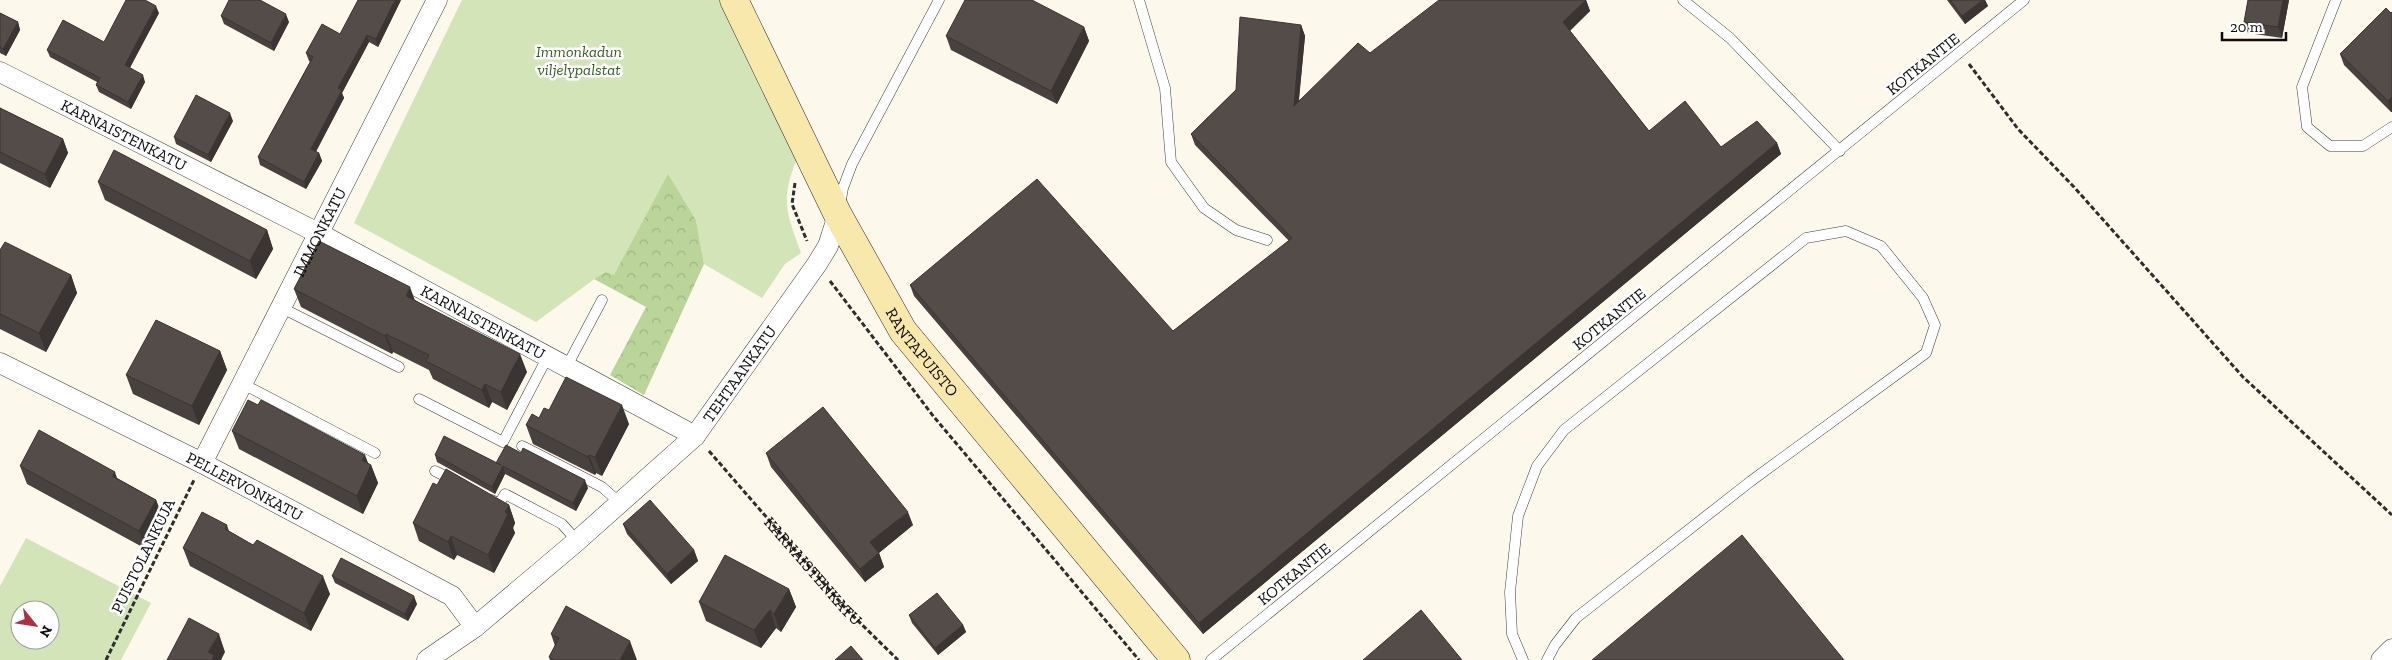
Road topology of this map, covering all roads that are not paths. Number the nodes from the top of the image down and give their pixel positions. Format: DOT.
graph roads {
  1 [pos="437,0"];
  2 [pos="734,0"];
  3 [pos="939,0"];
  4 [pos="1140,0"];
  5 [pos="1683,0"];
  6 [pos="2024,0"];
  7 [pos="2336,0"];
  8 [pos="0,72"];
  9 [pos="2392,127"];
  10 [pos="1840,151"];
  11 [pos="838,215"];
  12 [pos="320,234"];
  13 [pos="1267,240"];
  14 [pos="602,300"];
  15 [pos="282,308"];
  16 [pos="548,356"];
  17 [pos="0,363"];
  18 [pos="567,366"];
  19 [pos="399,368"];
  20 [pos="242,384"];
  21 [pos="419,399"];
  22 [pos="695,436"];
  23 [pos="522,446"];
  24 [pos="375,453"];
  25 [pos="202,463"];
  26 [pos="435,471"];
  27 [pos="467,487"];
  28 [pos="483,496"];
  29 [pos="620,503"];
  30 [pos="577,542"];
  31 [pos="474,627"];
  32 [pos="2392,649"];
  33 [pos="427,660"];
  34 [pos="1176,660"];
  35 [pos="1211,660"];
  36 [pos="1523,660"];
  37 [pos="1547,660"];
  38 [pos="2381,660"];
  1 -- 12 [label="street, IMMONKATU"];
  2 -- 11 [label="street, RANTAPUISTO"];
  3 -- 11 [label="lane, TEHTAANKATU"];
  4 -- 13 [label="lane"];
  5 -- 10 [label="lane"];
  6 -- 10 [label="lane, KOTKANTIE"];
  7 -- 9 [label="lane"];
  8 -- 12 [label="street, KARNAISTENKATU"];
  10 -- 35 [label="lane, KOTKANTIE"];
  11 -- 22 [label="street, TEHTAANKATU"];
  11 -- 34 [label="street, RANTAPUISTO"];
  12 -- 15 [label="street, IMMONKATU"];
  12 -- 16 [label="street, KARNAISTENKATU"];
  14 -- 18 [label="lane"];
  15 -- 19 [label="lane"];
  15 -- 20 [label="street, IMMONKATU"];
  16 -- 18 [label="street, KARNAISTENKATU"];
  16 -- 21 [label="lane"];
  17 -- 25 [label="street, PELLERVONKATU"];
  18 -- 22 [label="street, KARNAISTENKATU"];
  20 -- 24 [label="lane"];
  20 -- 25 [label="street, IMMONKATU"];
  22 -- 29 [label="street, TEHTAANKATU"];
  23 -- 29 [label="lane"];
  25 -- 31 [label="street, PELLERVONKATU"];
  26 -- 27 [label="lane"];
  28 -- 30 [label="lane"];
  29 -- 30 [label="street, TEHTAANKATU"];
  30 -- 31 [label="street, TEHTAANKATU"];
  31 -- 33 [label="street, TEHTAANKATU"];
  32 -- 38 [label="street"];
  36 -- 37 [label="lane"];
}
